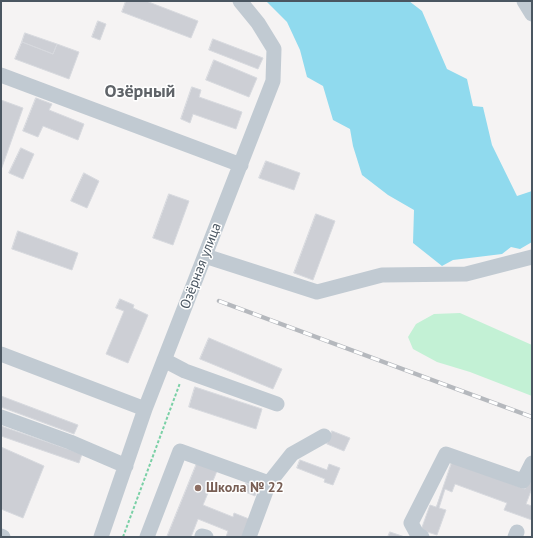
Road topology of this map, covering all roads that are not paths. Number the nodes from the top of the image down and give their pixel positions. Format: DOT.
graph roads {
  1 [pos="240,1"];
  2 [pos="524,1"];
  3 [pos="532,14"];
  4 [pos="1,75"];
  5 [pos="241,165"];
  6 [pos="205,256"];
  7 [pos="532,257"];
  8 [pos="1,354"];
  9 [pos="164,360"];
  10 [pos="278,404"];
  11 [pos="145,408"];
  12 [pos="1,417"];
  13 [pos="324,436"];
  14 [pos="532,463"];
  15 [pos="126,466"];
  16 [pos="269,483"];
  17 [pos="101,537"];
  18 [pos="147,537"];
  19 [pos="249,537"];
  20 [pos="422,537"];
  1 -- 5 [label="street, Озёрная улица"];
  2 -- 3 [label="street"];
  4 -- 5 [label="street"];
  5 -- 6 [label="street, Озёрная улица"];
  6 -- 7 [label="street"];
  6 -- 9 [label="street, Озёрная улица"];
  8 -- 11 [label="street"];
  9 -- 10 [label="street"];
  9 -- 11 [label="street, Озёрная улица"];
  11 -- 15 [label="street, Озёрная улица"];
  12 -- 15 [label="street"];
  13 -- 16 [label="street"];
  14 -- 20 [label="street"];
  15 -- 17 [label="street, Озёрная улица"];
  16 -- 18 [label="street"];
  16 -- 19 [label="street"];
}
